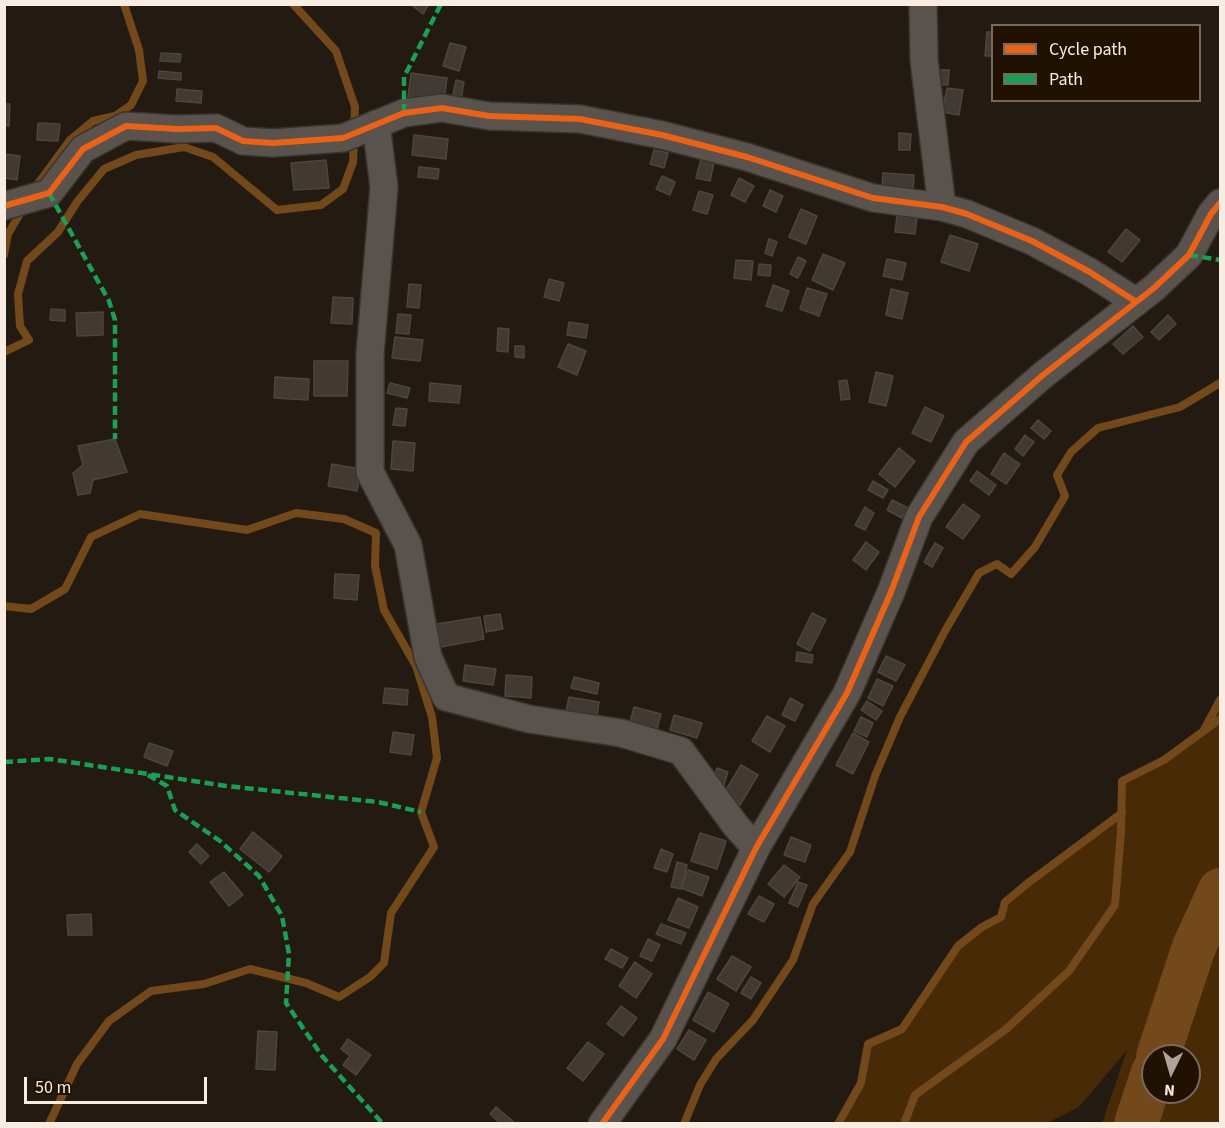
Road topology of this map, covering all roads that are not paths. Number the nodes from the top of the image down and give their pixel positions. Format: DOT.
graph roads {
  1 [pos="923,4"];
  2 [pos="376,124"];
  3 [pos="1221,203"];
  4 [pos="4,206"];
  5 [pos="942,207"];
  6 [pos="1135,301"];
  7 [pos="756,848"];
  8 [pos="602,1124"];
  1 -- 5 [label="street"];
  2 -- 4 [label="street"];
  2 -- 5 [label="street"];
  2 -- 7 [label="street"];
  3 -- 6 [label="street"];
  5 -- 6 [label="street"];
  6 -- 7 [label="street"];
  7 -- 8 [label="street"];
}
